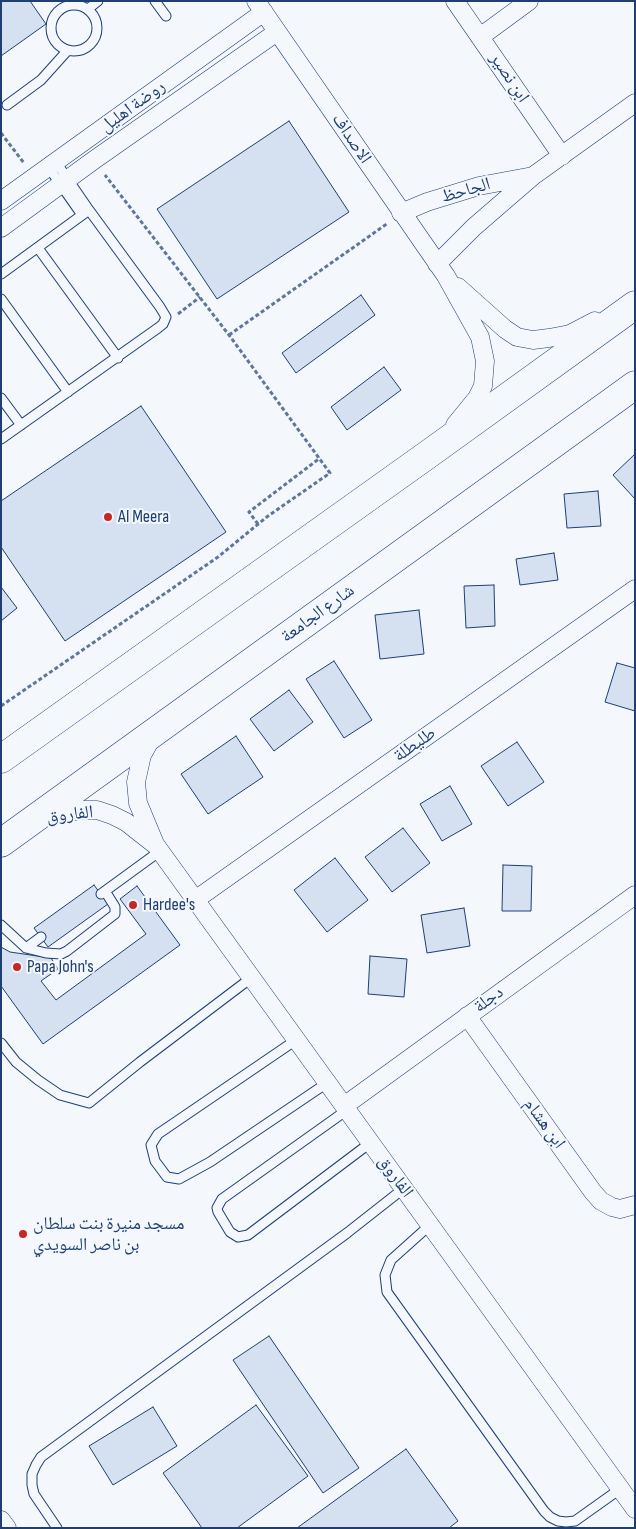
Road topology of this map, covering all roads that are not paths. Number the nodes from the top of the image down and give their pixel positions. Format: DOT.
graph roads {
  1 [pos="155,1"];
  2 [pos="455,1"];
  3 [pos="529,1"];
  4 [pos="74,3"];
  5 [pos="92,4"];
  6 [pos="260,7"];
  7 [pos="166,16"];
  8 [pos="278,32"];
  9 [pos="480,37"];
  10 [pos="68,50"];
  11 [pos="159,102"];
  12 [pos="635,103"];
  13 [pos="7,104"];
  14 [pos="562,156"];
  15 [pos="47,169"];
  16 [pos="533,176"];
  17 [pos="64,182"];
  18 [pos="1,201"];
  19 [pos="86,213"];
  20 [pos="401,213"];
  21 [pos="1,228"];
  22 [pos="38,248"];
  23 [pos="442,270"];
  24 [pos="1,274"];
  25 [pos="1,299"];
  26 [pos="635,300"];
  27 [pos="635,305"];
  28 [pos="118,358"];
  29 [pos="635,385"];
  30 [pos="68,392"];
  31 [pos="1,398"];
  32 [pos="21,425"];
  33 [pos="1,438"];
  34 [pos="430,453"];
  35 [pos="635,589"];
  36 [pos="155,732"];
  37 [pos="1,759"];
  38 [pos="35,818"];
  39 [pos="1,843"];
  40 [pos="157,848"];
  41 [pos="635,895"];
  42 [pos="195,900"];
  43 [pos="1,925"];
  44 [pos="41,937"];
  45 [pos="26,948"];
  46 [pos="251,978"];
  47 [pos="467,1016"];
  48 [pos="296,1040"];
  49 [pos="1,1043"];
  50 [pos="327,1083"];
  51 [pos="345,1108"];
  52 [pos="370,1143"];
  53 [pos="403,1189"];
  54 [pos="635,1204"];
  55 [pos="430,1225"];
  56 [pos="620,1489"];
  57 [pos="635,1509"];
  58 [pos="1,1520"];
  59 [pos="7,1528"];
  60 [pos="57,1528"];
  1 -- 7 [label="lane"];
  2 -- 9 [label="street, ابن نصير"];
  3 -- 9 [label="street"];
  4 -- 5 [label="lane"];
  4 -- 10 [label="lane"];
  5 -- 10 [label="lane"];
  6 -- 8 [label="street, الاصداف"];
  6 -- 11 [label="street, روضة اهليل"];
  8 -- 11 [label="street"];
  8 -- 20 [label="street, الاصداف"];
  9 -- 14 [label="street, ابن نصير"];
  10 -- 13 [label="lane"];
  11 -- 15 [label="street, روضة اهليل"];
  11 -- 17 [label="street"];
  12 -- 14 [label="street, الجاحظ"];
  14 -- 16 [label="street, الجاحظ"];
  15 -- 17 [label="lane"];
  15 -- 18 [label="street, روضة اهليل"];
  16 -- 20 [label="street, الجاحظ"];
  16 -- 23 [label="street, الجاحظ"];
  17 -- 19 [label="lane"];
  17 -- 21 [label="street"];
  19 -- 22 [label="lane"];
  19 -- 28 [label="lane"];
  20 -- 23 [label="street, الاصداف"];
  22 -- 24 [label="lane"];
  22 -- 28 [label="lane"];
  23 -- 26 [label="street, الاصداف"];
  23 -- 34 [label="street, الاصداف"];
  25 -- 30 [label="lane"];
  27 -- 34 [label="main road"];
  28 -- 30 [label="lane"];
  29 -- 36 [label="main road, شارع الجامعة"];
  30 -- 32 [label="lane"];
  31 -- 32 [label="lane"];
  32 -- 33 [label="lane"];
  34 -- 37 [label="main road"];
  35 -- 42 [label="street, طليطلة"];
  36 -- 38 [label="main road, شارع الجامعة"];
  36 -- 40 [label="street, الفاروق"];
  38 -- 39 [label="main road, شارع الجامعة"];
  38 -- 40 [label="street, الفاروق"];
  40 -- 42 [label="street, الفاروق"];
  40 -- 45 [label="lane"];
  41 -- 47 [label="street, دجلة"];
  42 -- 46 [label="street, الفاروق"];
  43 -- 45 [label="lane"];
  44 -- 45 [label="lane"];
  46 -- 48 [label="street, الفاروق"];
  46 -- 49 [label="lane"];
  47 -- 51 [label="street, دجلة"];
  47 -- 54 [label="street, ابن هشام"];
  48 -- 50 [label="street, الفاروق"];
  48 -- 50 [label="lane"];
  50 -- 51 [label="street, الفاروق"];
  51 -- 52 [label="street, الفاروق"];
  51 -- 52 [label="lane"];
  52 -- 53 [label="street, الفاروق"];
  53 -- 55 [label="street, الفاروق"];
  53 -- 60 [label="lane"];
  55 -- 56 [label="street, الفاروق"];
  55 -- 56 [label="lane"];
  56 -- 57 [label="street, الفاروق"];
  58 -- 59 [label="street"];
}
